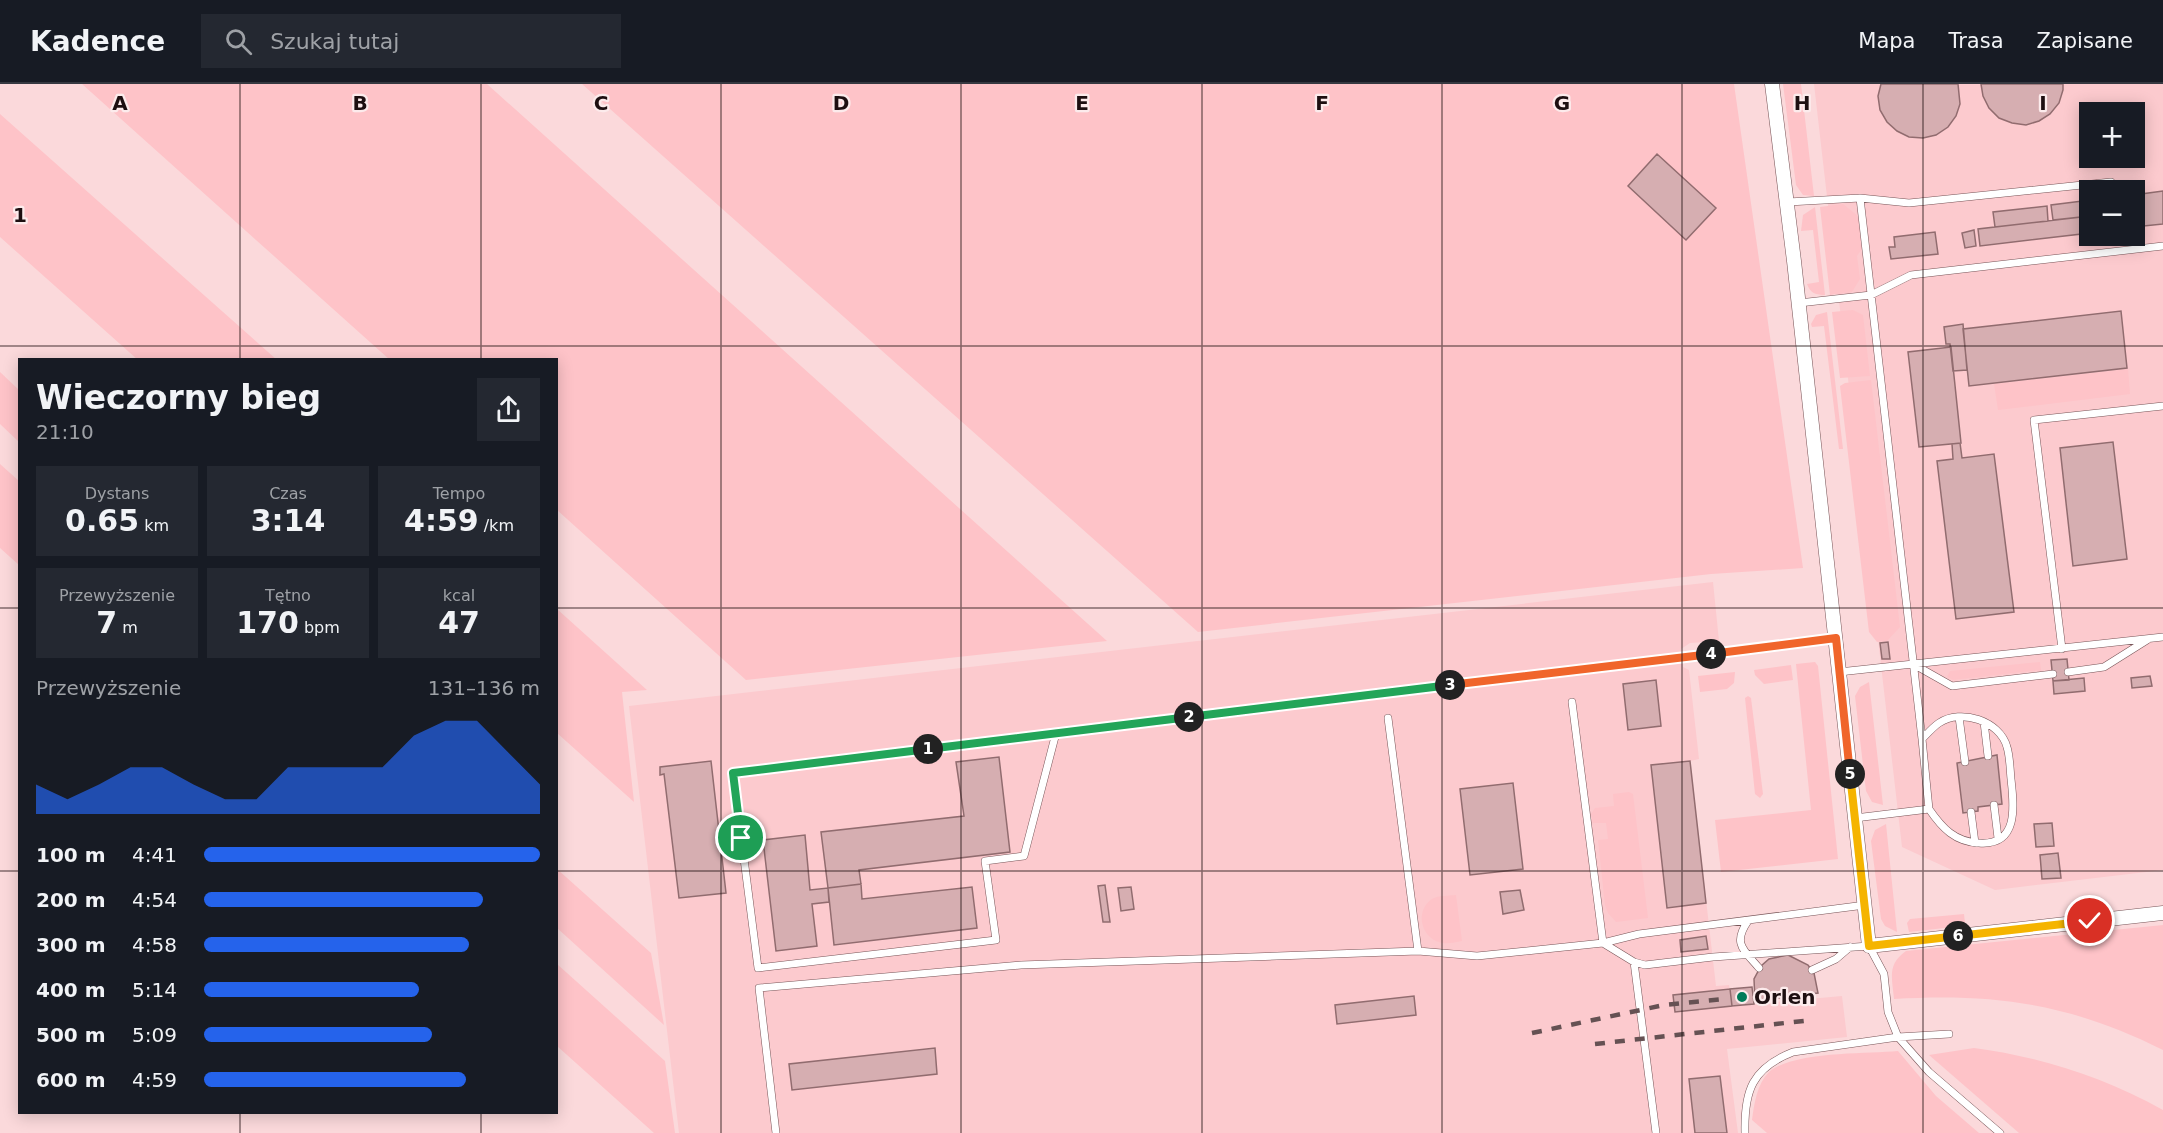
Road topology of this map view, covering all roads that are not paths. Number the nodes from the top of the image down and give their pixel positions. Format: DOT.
graph roads {
  1 [pos="1772,84"];
  2 [pos="2079,185"];
  3 [pos="1860,198"];
  4 [pos="1788,202"];
  5 [pos="2163,246"];
  6 [pos="1871,295"];
  7 [pos="1799,303"];
  8 [pos="2163,406"];
  9 [pos="2163,637"];
  10 [pos="1836,638"];
  11 [pos="2149,639"];
  12 [pos="2062,649"];
  13 [pos="1913,664"];
  14 [pos="1839,672"];
  15 [pos="2068,672"];
  16 [pos="2053,674"];
  17 [pos="1572,702"];
  18 [pos="1959,717"];
  19 [pos="1388,718"];
  20 [pos="1984,722"];
  21 [pos="1056,733"];
  22 [pos="1922,739"];
  23 [pos="1988,756"];
  24 [pos="1965,762"];
  25 [pos="1994,805"];
  26 [pos="1929,809"];
  27 [pos="1971,812"];
  28 [pos="1855,818"];
  29 [pos="1998,838"];
  30 [pos="1975,843"];
  31 [pos="1865,905"];
  32 [pos="2163,913"];
  33 [pos="1748,921"];
  34 [pos="1604,943"];
  35 [pos="1869,946"];
  36 [pos="1850,947"];
  37 [pos="1418,951"];
  38 [pos="1747,954"];
  39 [pos="1634,962"];
  40 [pos="1759,968"];
  41 [pos="1812,970"];
  42 [pos="1949,1034"];
  43 [pos="1898,1037"];
  44 [pos="776,1133"];
  45 [pos="1656,1133"];
  46 [pos="1745,1133"];
  47 [pos="2000,1133"];
  1 -- 4 [label="street"];
  2 -- 3 [label="lane"];
  3 -- 4 [label="lane"];
  3 -- 6 [label="lane"];
  4 -- 7 [label="street"];
  5 -- 6 [label="lane"];
  6 -- 7 [label="lane"];
  6 -- 13 [label="lane"];
  7 -- 10 [label="street"];
  8 -- 12 [label="lane"];
  9 -- 11 [label="lane"];
  10 -- 14 [label="street"];
  10 -- 21 [label="lane"];
  11 -- 12 [label="lane"];
  11 -- 15 [label="lane"];
  12 -- 13 [label="lane"];
  13 -- 14 [label="lane"];
  13 -- 16 [label="lane"];
  13 -- 22 [label="lane"];
  14 -- 28 [label="street"];
  17 -- 34 [label="lane"];
  18 -- 20 [label="lane"];
  18 -- 22 [label="lane"];
  18 -- 24 [label="lane"];
  19 -- 37 [label="lane"];
  20 -- 23 [label="lane"];
  20 -- 29 [label="lane"];
  21 -- 21 [label="lane"];
  22 -- 26 [label="lane"];
  25 -- 29 [label="lane"];
  26 -- 28 [label="lane"];
  26 -- 30 [label="lane"];
  27 -- 30 [label="lane"];
  28 -- 31 [label="street"];
  29 -- 30 [label="lane"];
  31 -- 33 [label="lane"];
  31 -- 35 [label="street"];
  32 -- 35 [label="street"];
  33 -- 34 [label="lane"];
  33 -- 38 [label="lane"];
  34 -- 37 [label="lane"];
  34 -- 39 [label="lane"];
  35 -- 36 [label="lane"];
  35 -- 43 [label="lane"];
  36 -- 38 [label="lane"];
  36 -- 41 [label="lane"];
  37 -- 44 [label="lane"];
  38 -- 39 [label="lane"];
  38 -- 40 [label="lane"];
  39 -- 45 [label="lane"];
  42 -- 43 [label="lane"];
  43 -- 46 [label="lane"];
  43 -- 47 [label="lane"];
}
